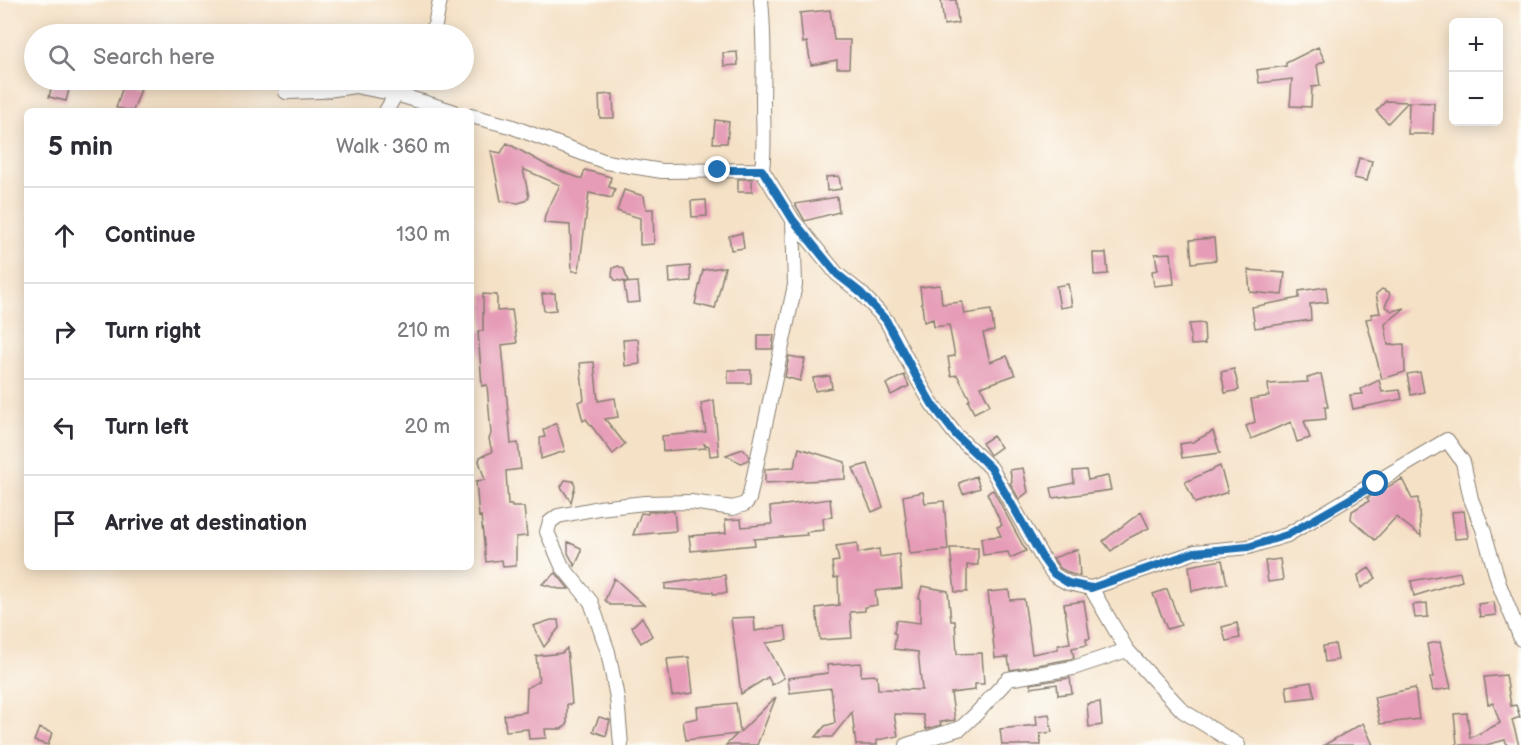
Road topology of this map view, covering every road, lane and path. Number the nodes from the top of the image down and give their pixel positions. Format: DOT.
graph roads {
  1 [pos="440,0"];
  2 [pos="761,0"];
  3 [pos="435,24"];
  4 [pos="332,90"];
  5 [pos="376,90"];
  6 [pos="399,90"];
  7 [pos="286,92"];
  8 [pos="396,94"];
  9 [pos="388,108"];
  10 [pos="442,108"];
  11 [pos="474,117"];
  12 [pos="762,170"];
  13 [pos="793,220"];
  14 [pos="1091,588"];
  15 [pos="1521,639"];
  16 [pos="1127,650"];
  17 [pos="621,745"];
  18 [pos="908,745"];
  19 [pos="1238,745"];
  1 -- 3 [label="street"];
  2 -- 12 [label="street"];
  4 -- 7 [label="street"];
  5 -- 8 [label="street"];
  6 -- 8 [label="street"];
  8 -- 9 [label="street"];
  8 -- 10 [label="street"];
  11 -- 12 [label="street"];
  12 -- 13 [label="street"];
  13 -- 14 [label="street"];
  13 -- 17 [label="street"];
  14 -- 15 [label="street"];
  14 -- 16 [label="street"];
  16 -- 18 [label="street"];
  16 -- 19 [label="street"];
}
